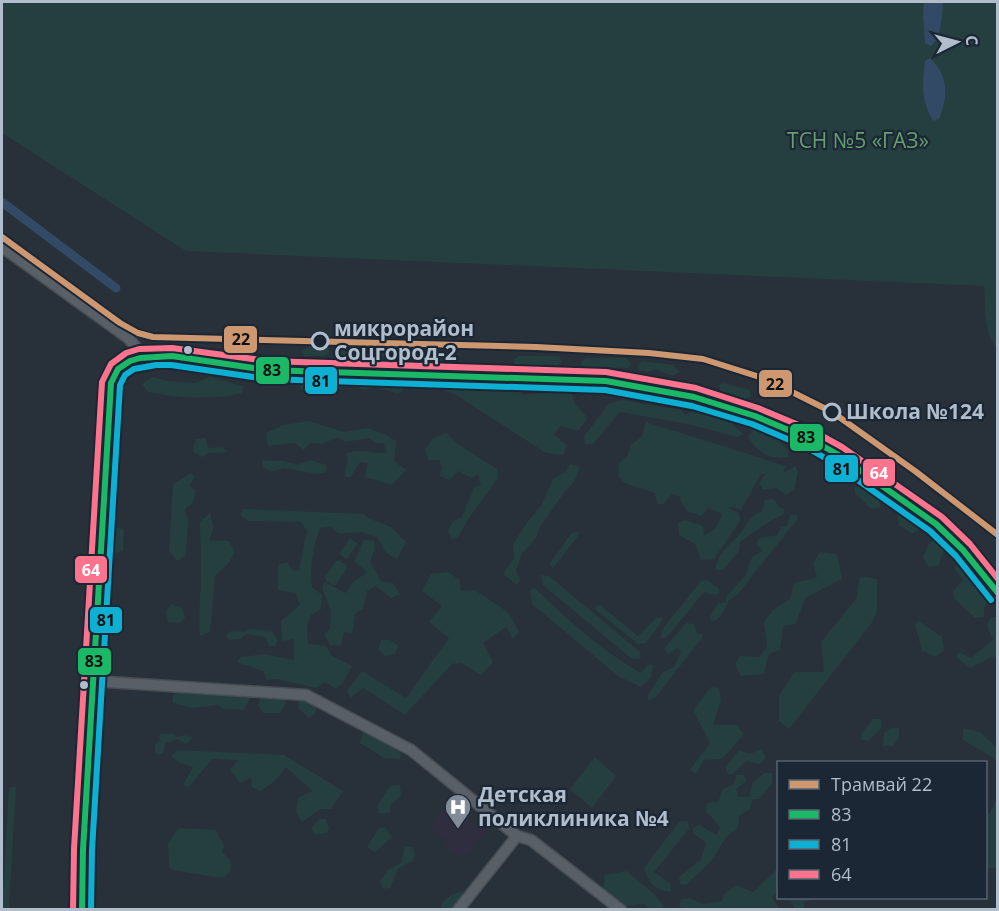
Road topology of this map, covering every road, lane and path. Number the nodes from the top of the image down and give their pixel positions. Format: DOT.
graph roads {
  1 [pos="2,247"];
  2 [pos="140,358"];
  3 [pos="998,594"];
  4 [pos="93,681"];
  5 [pos="517,836"];
  6 [pos="82,909"];
  7 [pos="458,909"];
  8 [pos="621,909"];
  1 -- 2 [label="street"];
  2 -- 3 [label="street"];
  2 -- 4 [label="street"];
  4 -- 5 [label="street"];
  4 -- 6 [label="street"];
  5 -- 7 [label="street"];
  5 -- 8 [label="street"];
}
